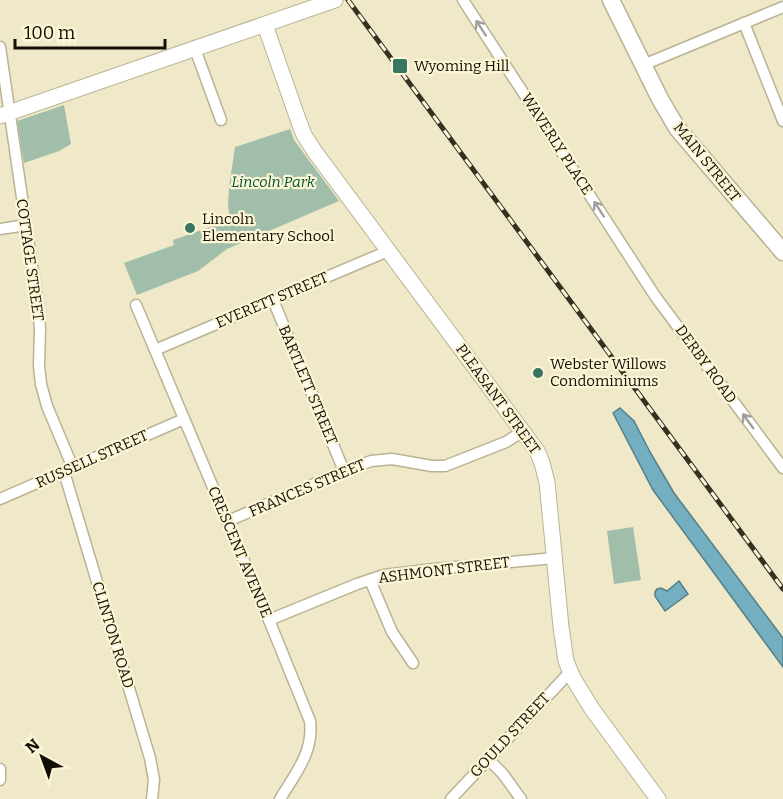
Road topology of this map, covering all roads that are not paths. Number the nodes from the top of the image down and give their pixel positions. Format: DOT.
graph roads {
  1 [pos="335,0"];
  2 [pos="463,0"];
  3 [pos="612,0"];
  4 [pos="318,3"];
  5 [pos="783,7"];
  6 [pos="744,23"];
  7 [pos="265,25"];
  8 [pos="0,47"];
  9 [pos="195,49"];
  10 [pos="643,65"];
  11 [pos="5,114"];
  12 [pos="221,120"];
  13 [pos="783,121"];
  14 [pos="26,225"];
  15 [pos="0,230"];
  16 [pos="388,251"];
  17 [pos="783,252"];
  18 [pos="631,258"];
  19 [pos="273,300"];
  20 [pos="136,304"];
  21 [pos="155,350"];
  22 [pos="184,419"];
  23 [pos="523,431"];
  24 [pos="783,468"];
  25 [pos="69,470"];
  26 [pos="344,471"];
  27 [pos="0,499"];
  28 [pos="228,521"];
  29 [pos="555,558"];
  30 [pos="370,580"];
  31 [pos="269,620"];
  32 [pos="413,663"];
  33 [pos="570,672"];
  34 [pos="488,759"];
  35 [pos="0,770"];
  36 [pos="0,780"];
  37 [pos="152,799"];
  38 [pos="280,799"];
  39 [pos="451,799"];
  40 [pos="521,799"];
  41 [pos="658,799"];
  1 -- 4 [label="main road"];
  18 -- 2 [label="street, WAVERLY PLACE, one-way"];
  3 -- 10 [label="main road, MAIN STREET"];
  4 -- 7 [label="main road"];
  5 -- 6 [label="street"];
  6 -- 10 [label="street"];
  6 -- 13 [label="street"];
  7 -- 9 [label="main road"];
  7 -- 16 [label="main road, PLEASANT STREET"];
  8 -- 11 [label="street, COTTAGE STREET"];
  9 -- 11 [label="main road"];
  9 -- 12 [label="street"];
  10 -- 17 [label="main road, MAIN STREET"];
  11 -- 14 [label="street, COTTAGE STREET"];
  14 -- 15 [label="street"];
  14 -- 25 [label="street, COTTAGE STREET"];
  16 -- 19 [label="street, EVERETT STREET"];
  16 -- 23 [label="main road, PLEASANT STREET"];
  24 -- 18 [label="street, DERBY ROAD, one-way"];
  19 -- 21 [label="street, EVERETT STREET"];
  19 -- 26 [label="street, BARTLETT STREET"];
  20 -- 21 [label="street, CRESCENT AVENUE"];
  21 -- 22 [label="street, CRESCENT AVENUE"];
  22 -- 25 [label="street, RUSSELL STREET"];
  22 -- 28 [label="street, CRESCENT AVENUE"];
  23 -- 26 [label="street, FRANCES STREET"];
  23 -- 29 [label="main road, PLEASANT STREET"];
  25 -- 27 [label="street, RUSSELL STREET"];
  25 -- 37 [label="street, CLINTON ROAD"];
  26 -- 28 [label="street, FRANCES STREET"];
  28 -- 31 [label="street, CRESCENT AVENUE"];
  29 -- 30 [label="street, ASHMONT STREET"];
  29 -- 33 [label="main road, PLEASANT STREET"];
  30 -- 31 [label="street, ASHMONT STREET"];
  30 -- 32 [label="street"];
  31 -- 38 [label="street, CRESCENT AVENUE"];
  33 -- 34 [label="street, GOULD STREET"];
  33 -- 41 [label="main road, PLEASANT STREET"];
  34 -- 39 [label="street, GOULD STREET"];
  34 -- 40 [label="street"];
  35 -- 36 [label="street"];
}
